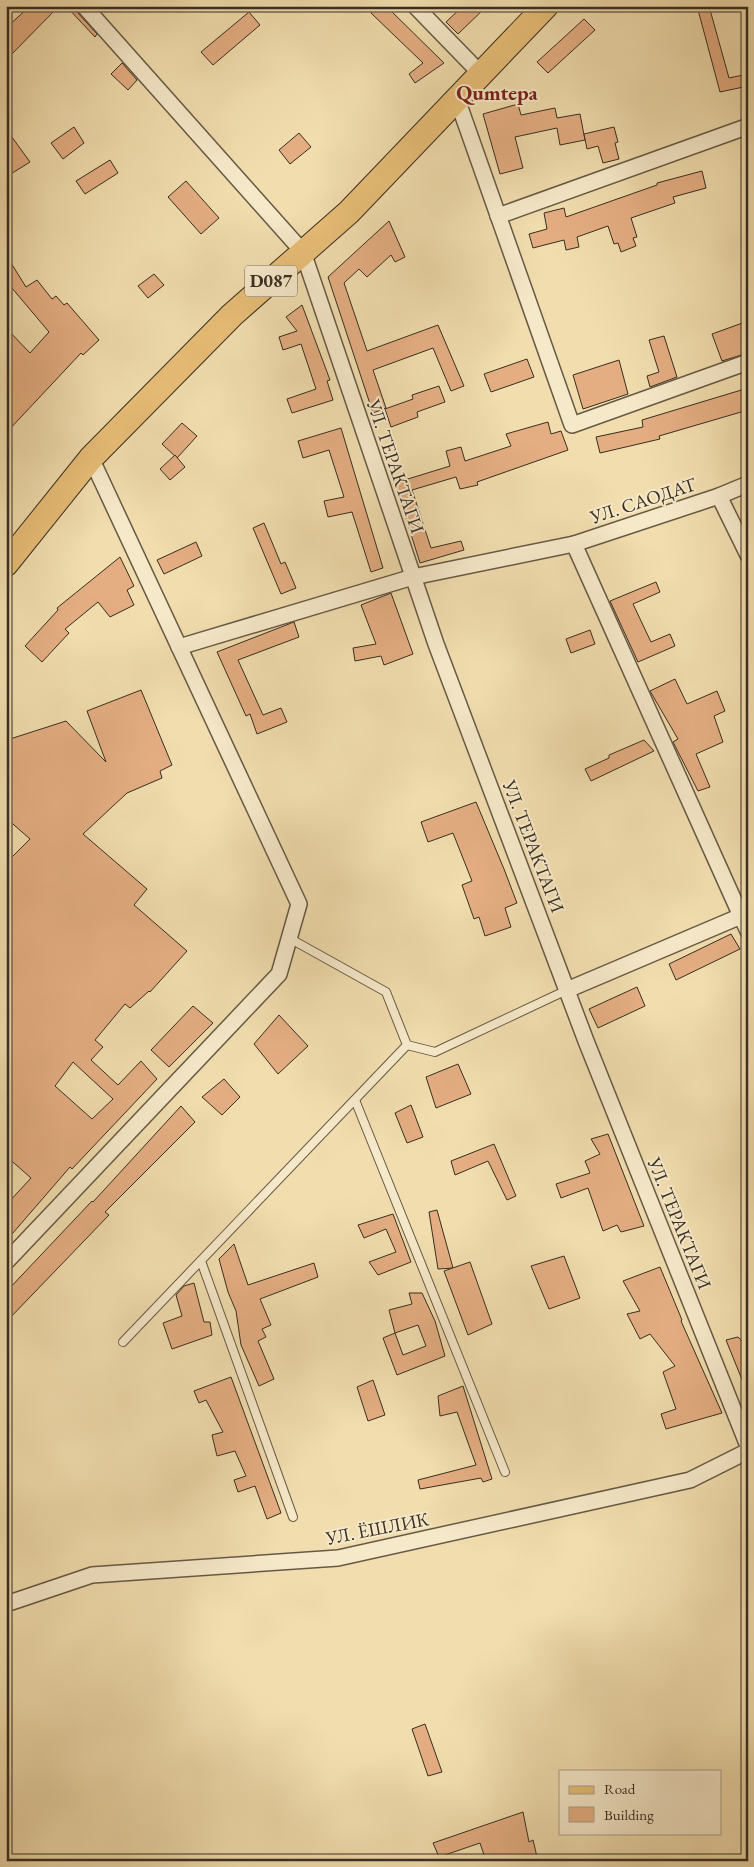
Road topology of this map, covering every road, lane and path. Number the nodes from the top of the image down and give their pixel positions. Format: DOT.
graph roads {
  1 [pos="84,6"];
  2 [pos="415,6"];
  3 [pos="546,6"];
  4 [pos="481,74"];
  5 [pos="457,99"];
  6 [pos="748,132"];
  7 [pos="498,216"];
  8 [pos="303,252"];
  9 [pos="748,362"];
  10 [pos="91,458"];
  11 [pos="748,484"];
  12 [pos="719,496"];
  13 [pos="574,544"];
  14 [pos="748,555"];
  15 [pos="6,564"];
  16 [pos="413,577"];
  17 [pos="179,647"];
  18 [pos="741,916"];
  19 [pos="748,931"];
  20 [pos="290,938"];
  21 [pos="567,990"];
  22 [pos="407,1045"];
  23 [pos="355,1100"];
  24 [pos="201,1261"];
  25 [pos="6,1262"];
  26 [pos="123,1342"];
  27 [pos="748,1446"];
  28 [pos="748,1451"];
  29 [pos="505,1472"];
  30 [pos="293,1518"];
  31 [pos="6,1604"];
  1 -- 8 [label="street"];
  2 -- 4 [label="street"];
  3 -- 4 [label="main road, D087"];
  4 -- 5 [label="main road, D087"];
  5 -- 7 [label="street"];
  5 -- 8 [label="main road, D087"];
  6 -- 7 [label="street"];
  7 -- 9 [label="street"];
  8 -- 10 [label="main road, D087"];
  8 -- 16 [label="street, УЛ. ТЕРАКТАГИ"];
  10 -- 15 [label="main road, D087"];
  10 -- 17 [label="street"];
  11 -- 12 [label="street"];
  12 -- 13 [label="street, УЛ. САОДАТ"];
  12 -- 14 [label="street, УЛ. САОДАТ"];
  13 -- 16 [label="street, УЛ. САОДАТ"];
  13 -- 18 [label="street"];
  16 -- 17 [label="street, УЛ. САОДАТ"];
  16 -- 21 [label="street, УЛ. ТЕРАКТАГИ"];
  17 -- 20 [label="street"];
  18 -- 19 [label="street"];
  18 -- 21 [label="street"];
  20 -- 22 [label="lane"];
  20 -- 25 [label="street"];
  21 -- 22 [label="lane"];
  21 -- 27 [label="street, УЛ. ТЕРАКТАГИ"];
  22 -- 23 [label="lane"];
  23 -- 24 [label="lane"];
  23 -- 29 [label="lane"];
  24 -- 26 [label="lane"];
  24 -- 30 [label="lane"];
  28 -- 31 [label="street, УЛ. ЁШЛИК"];
}
